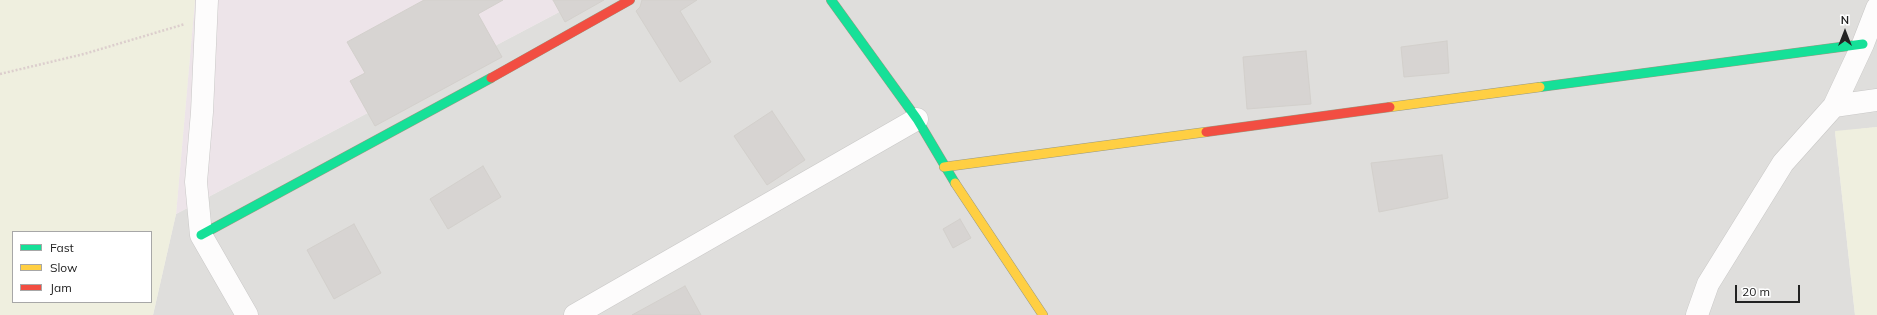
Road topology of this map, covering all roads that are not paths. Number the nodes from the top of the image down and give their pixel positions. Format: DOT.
graph roads {
  1 [pos="630,0"];
  2 [pos="831,0"];
  3 [pos="1877,8"];
  4 [pos="207,9"];
  5 [pos="1863,44"];
  6 [pos="1877,100"];
  7 [pos="1834,106"];
  8 [pos="916,119"];
  9 [pos="944,167"];
  10 [pos="201,235"];
  11 [pos="1041,314"];
  12 [pos="247,315"];
  13 [pos="575,315"];
  14 [pos="1697,315"];
  1 -- 10 [label="street"];
  2 -- 8 [label="street"];
  3 -- 5 [label="street"];
  4 -- 10 [label="street"];
  5 -- 7 [label="street"];
  5 -- 9 [label="street"];
  6 -- 7 [label="street"];
  7 -- 14 [label="street"];
  8 -- 9 [label="street"];
  8 -- 13 [label="street"];
  9 -- 11 [label="street"];
  10 -- 12 [label="street"];
}
